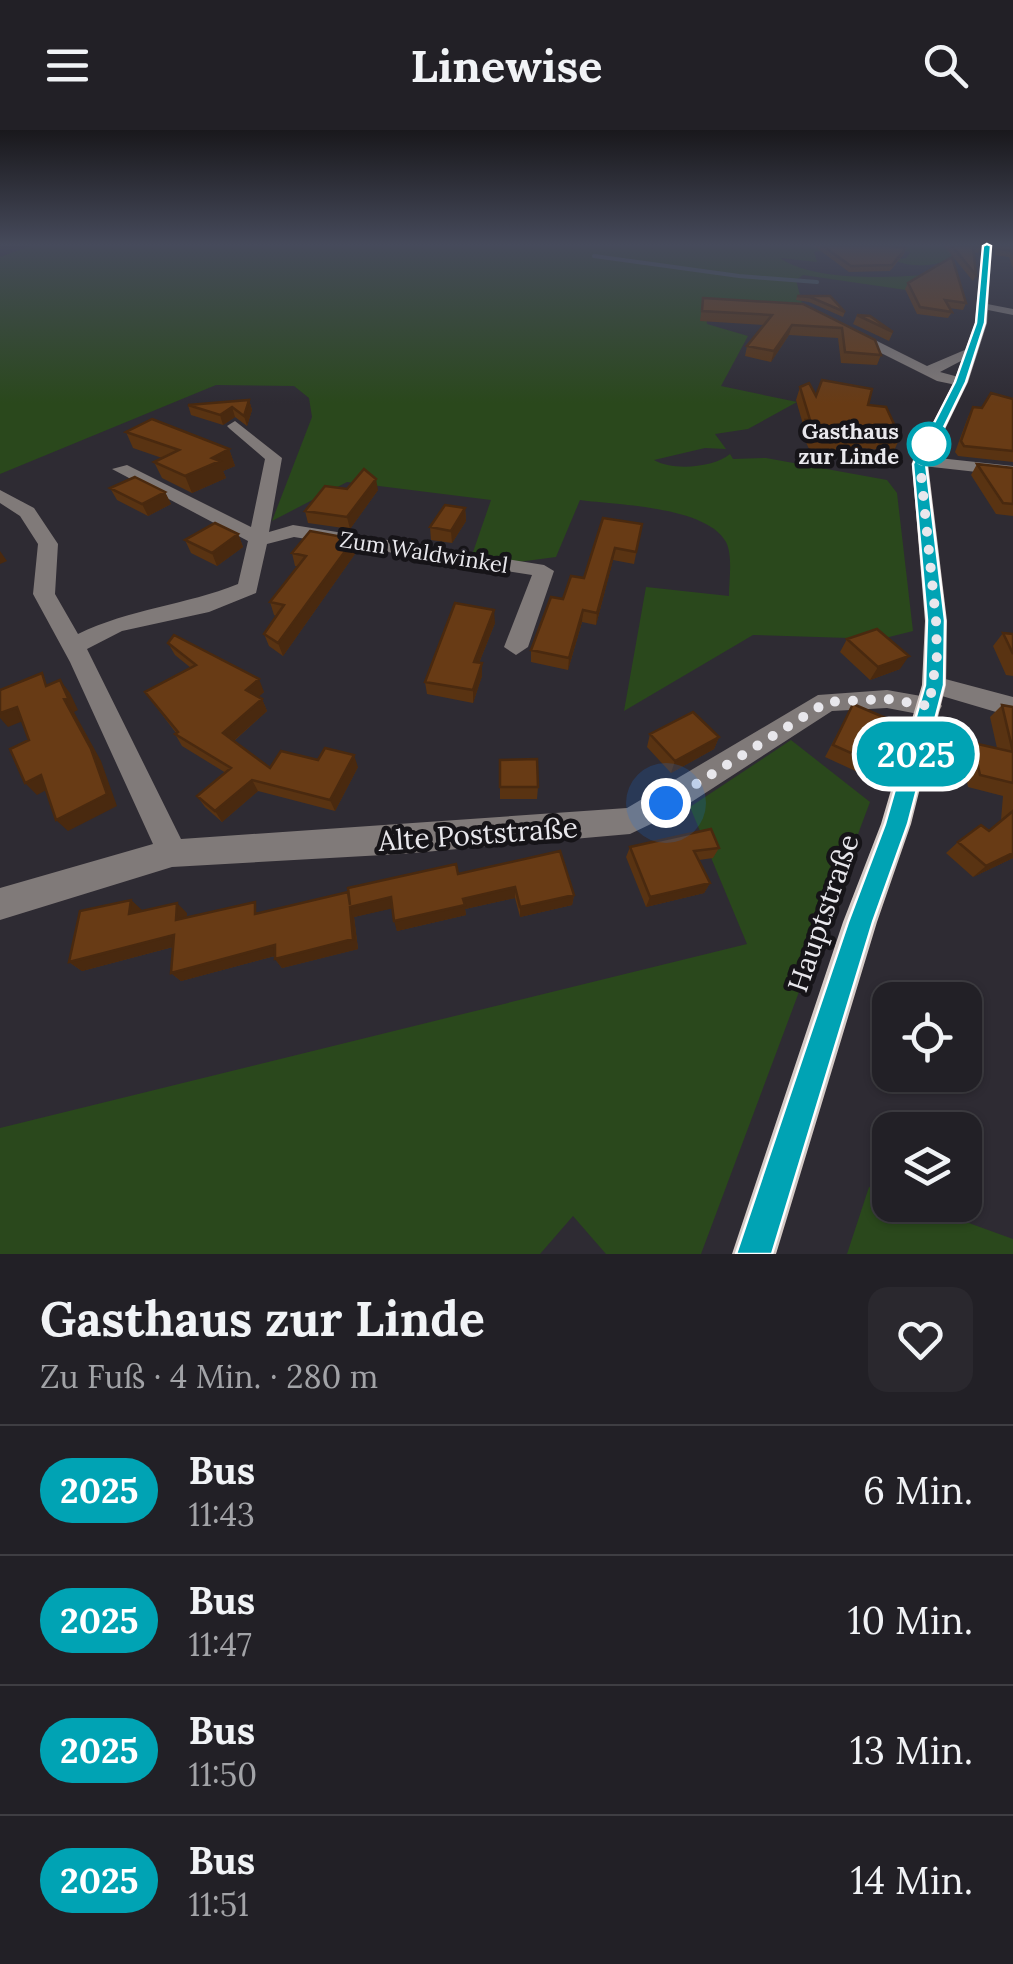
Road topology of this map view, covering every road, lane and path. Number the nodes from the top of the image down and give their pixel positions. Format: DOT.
graph roads {
  1 [pos="983,298"];
  2 [pos="982,306"];
  3 [pos="1013,312"];
  4 [pos="832,322"];
  5 [pos="972,352"];
  6 [pos="925,370"];
  7 [pos="961,382"];
  8 [pos="235,426"];
  9 [pos="920,461"];
  10 [pos="121,469"];
  11 [pos="1013,471"];
  12 [pos="0,495"];
  13 [pos="260,540"];
  14 [pos="74,646"];
  15 [pos="516,647"];
  16 [pos="932,695"];
  17 [pos="1013,706"];
  18 [pos="172,853"];
  19 [pos="0,904"];
  20 [pos="754,1254"];
  1 -- 2 [label="main road"];
  2 -- 3 [label="street"];
  2 -- 5 [label="main road"];
  4 -- 6 [label="street"];
  5 -- 6 [label="street"];
  5 -- 7 [label="main road"];
  6 -- 7 [label="street"];
  7 -- 9 [label="main road"];
  8 -- 13 [label="street"];
  9 -- 11 [label="street"];
  9 -- 16 [label="main road, Hauptstraße"];
  10 -- 13 [label="street"];
  12 -- 14 [label="street"];
  13 -- 14 [label="street"];
  13 -- 15 [label="street, Zum Waldwinkel"];
  14 -- 18 [label="street"];
  16 -- 17 [label="street, Alte Poststraße"];
  16 -- 18 [label="street, Alte Poststraße"];
  16 -- 20 [label="main road, Hauptstraße"];
  18 -- 19 [label="street, Alte Poststraße"];
}
